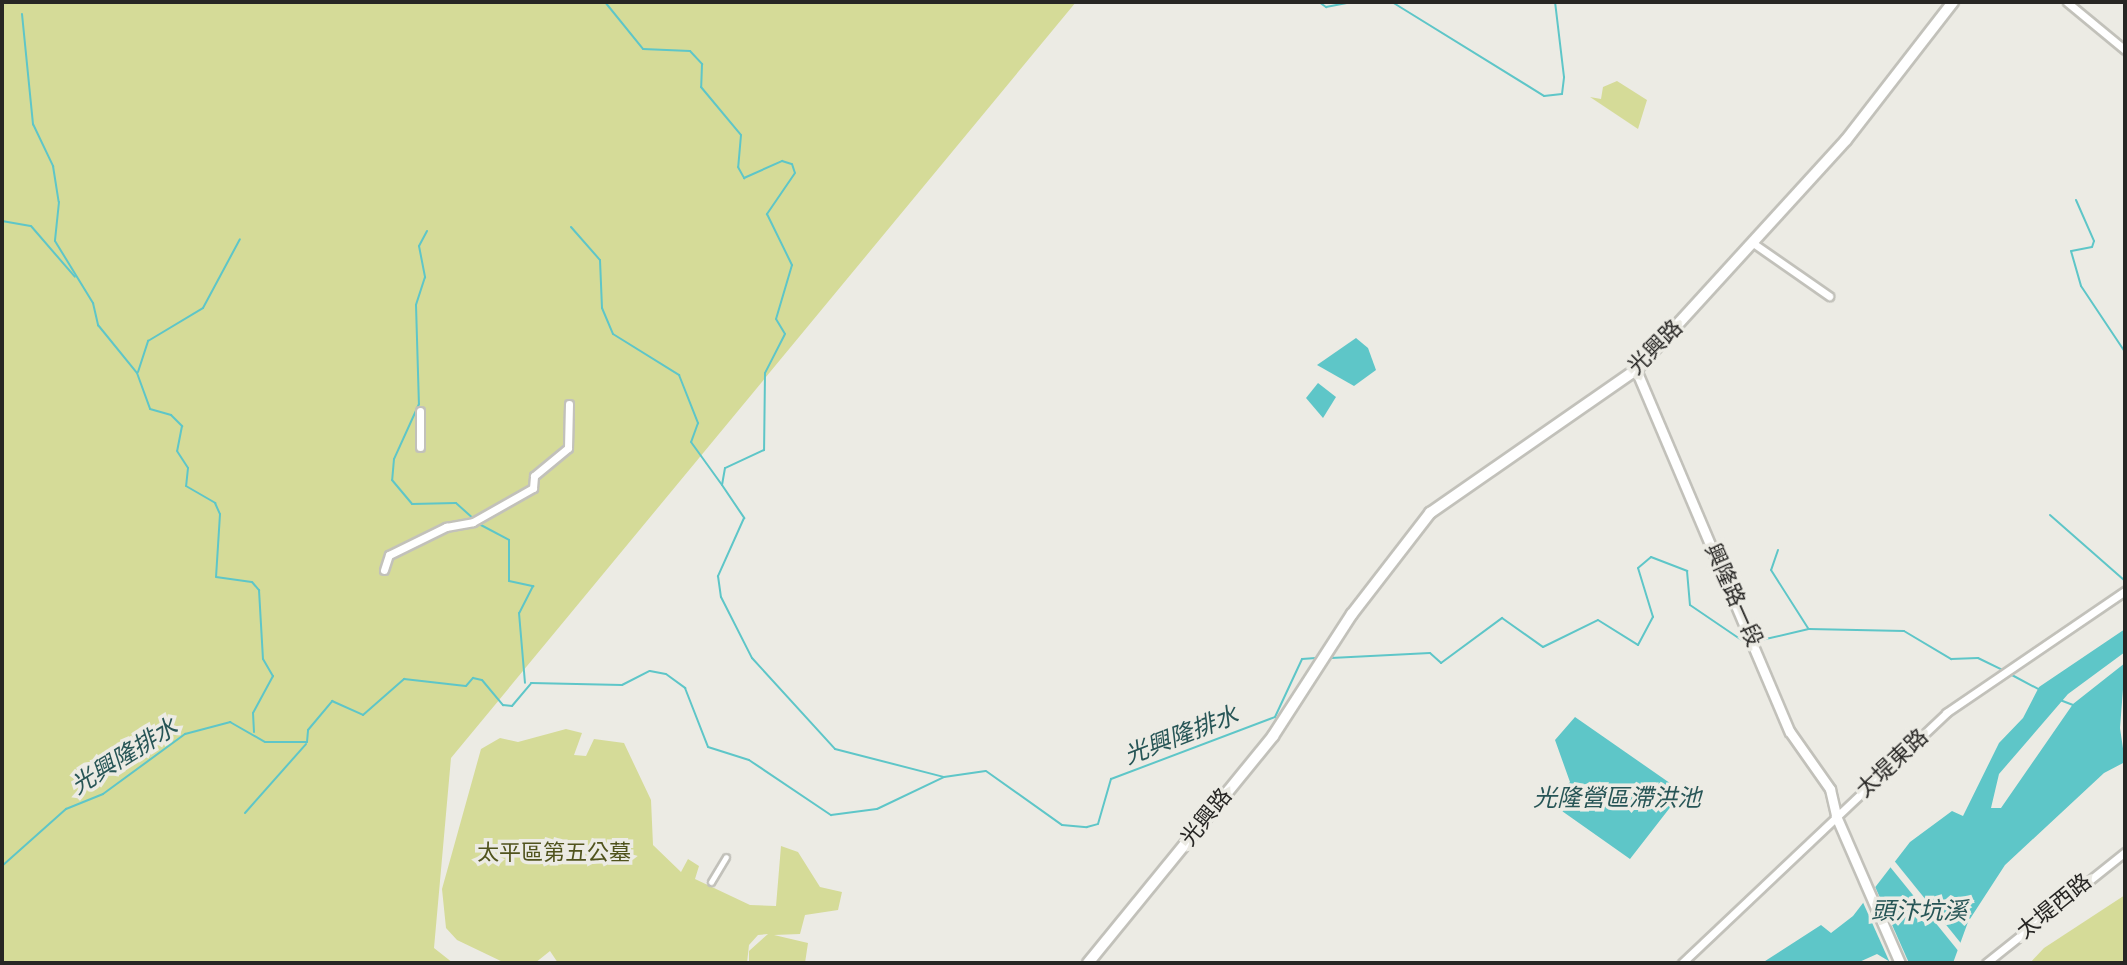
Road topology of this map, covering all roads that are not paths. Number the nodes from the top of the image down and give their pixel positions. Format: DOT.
graph roads {
  1 [pos="1953,2"];
  2 [pos="2067,2"];
  3 [pos="2125,50"];
  4 [pos="1753,243"];
  5 [pos="1829,296"];
  6 [pos="1636,370"];
  7 [pos="569,404"];
  8 [pos="420,411"];
  9 [pos="420,447"];
  10 [pos="384,570"];
  11 [pos="2125,591"];
  12 [pos="1836,816"];
  13 [pos="2125,852"];
  14 [pos="726,857"];
  15 [pos="711,882"];
  16 [pos="1088,963"];
  17 [pos="1682,963"];
  18 [pos="1900,963"];
  19 [pos="1986,963"];
  1 -- 4 [label="main road, 光興路"];
  2 -- 3 [label="street"];
  4 -- 5 [label="street"];
  4 -- 6 [label="main road, 光興路"];
  6 -- 12 [label="street, 興隆路一段"];
  6 -- 16 [label="main road, 光興路"];
  7 -- 10 [label="street"];
  8 -- 9 [label="street"];
  11 -- 12 [label="street, 太堤東路"];
  12 -- 17 [label="street, 太堤東路"];
  12 -- 18 [label="street, 興隆路一段"];
  13 -- 19 [label="street, 太堤西路"];
  14 -- 15 [label="street"];
}
